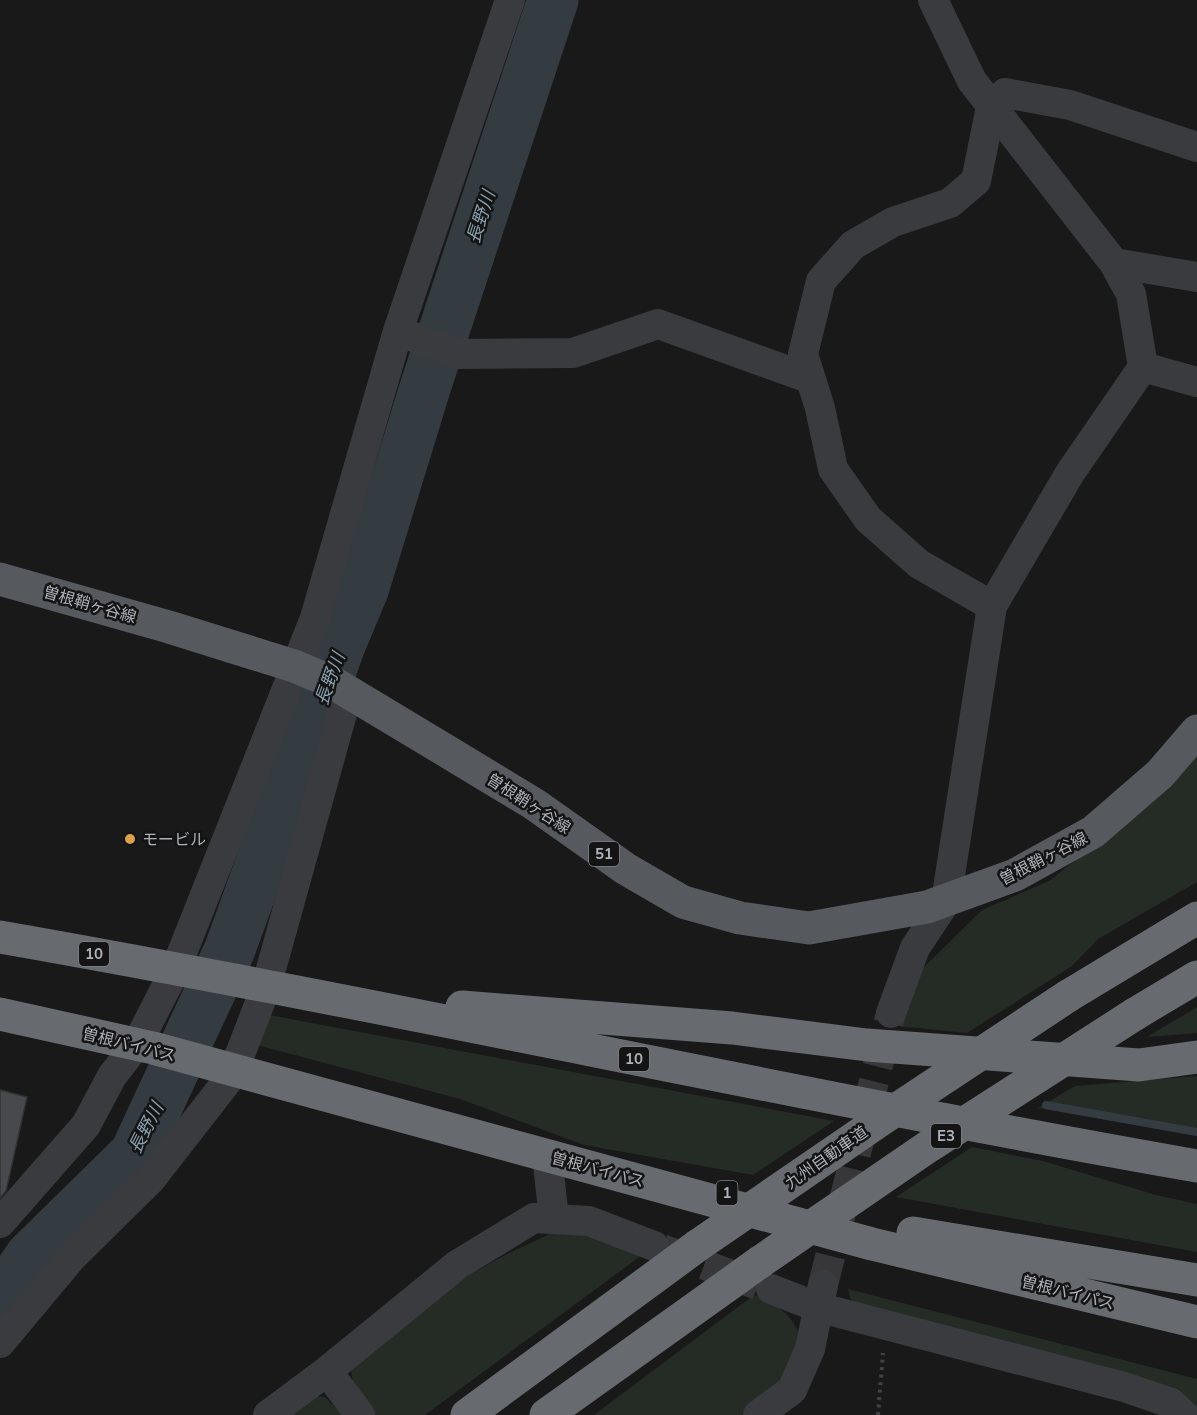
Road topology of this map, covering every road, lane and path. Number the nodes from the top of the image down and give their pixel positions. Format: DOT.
graph roads {
  1 [pos="510,0"];
  2 [pos="933,0"];
  3 [pos="991,107"];
  4 [pos="1197,147"];
  5 [pos="1114,263"];
  6 [pos="1197,277"];
  7 [pos="398,331"];
  8 [pos="1143,367"];
  9 [pos="811,379"];
  10 [pos="1197,382"];
  11 [pos="0,579"];
  12 [pos="992,606"];
  13 [pos="294,666"];
  14 [pos="348,692"];
  15 [pos="1197,731"];
  16 [pos="946,901"];
  17 [pos="1197,918"];
  18 [pos="0,937"];
  19 [pos="182,969"];
  20 [pos="1197,977"];
  21 [pos="262,986"];
  22 [pos="891,1013"];
  23 [pos="0,1014"];
  24 [pos="145,1046"];
  25 [pos="1197,1057"];
  26 [pos="226,1070"];
  27 [pos="1010,1133"];
  28 [pos="547,1155"];
  29 [pos="1197,1166"];
  30 [pos="1197,1182"];
  31 [pos="554,1219"];
  32 [pos="0,1223"];
  33 [pos="872,1244"];
  34 [pos="654,1246"];
  35 [pos="766,1276"];
  36 [pos="1197,1280"];
  37 [pos="820,1296"];
  38 [pos="1197,1322"];
  39 [pos="885,1325"];
  40 [pos="0,1343"];
  41 [pos="1197,1345"];
  42 [pos="327,1371"];
  43 [pos="268,1415"];
  44 [pos="360,1415"];
  45 [pos="467,1415"];
  46 [pos="546,1415"];
  47 [pos="758,1415"];
  48 [pos="878,1415"];
  49 [pos="1184,1415"];
  1 -- 7 [label="street"];
  2 -- 3 [label="street"];
  3 -- 4 [label="street"];
  3 -- 5 [label="street"];
  3 -- 9 [label="street"];
  5 -- 6 [label="street"];
  5 -- 8 [label="street"];
  7 -- 9 [label="street"];
  7 -- 13 [label="street"];
  8 -- 10 [label="street"];
  8 -- 12 [label="street"];
  9 -- 12 [label="street"];
  11 -- 13 [label="main road, 曽根鞘ヶ谷線 / 51"];
  12 -- 16 [label="street"];
  13 -- 14 [label="main road, 曽根鞘ヶ谷線 / 51"];
  13 -- 19 [label="street"];
  14 -- 16 [label="main road, 曽根鞘ヶ谷線 / 51"];
  14 -- 21 [label="street"];
  15 -- 16 [label="main road, 曽根鞘ヶ谷線 / 51"];
  16 -- 22 [label="street"];
  17 -- 45 [label="highway, 九州自動車道, bridge"];
  18 -- 19 [label="highway, 10"];
  19 -- 21 [label="highway, 10"];
  19 -- 24 [label="street"];
  20 -- 35 [label="highway, E3, bridge"];
  21 -- 25 [label="highway"];
  21 -- 26 [label="street"];
  21 -- 27 [label="highway, 10"];
  23 -- 24 [label="highway, 曽根バイパス"];
  24 -- 26 [label="highway, 曽根バイパス"];
  24 -- 32 [label="street"];
  26 -- 28 [label="highway, 曽根バイパス"];
  26 -- 40 [label="street"];
  27 -- 29 [label="highway, 10"];
  27 -- 30 [label="highway"];
  28 -- 31 [label="street"];
  28 -- 33 [label="highway, 曽根バイパス"];
  28 -- 36 [label="highway, 1"];
  31 -- 34 [label="street"];
  31 -- 42 [label="street"];
  33 -- 38 [label="highway, 曽根バイパス"];
  33 -- 41 [label="highway"];
  35 -- 37 [label="street"];
  35 -- 46 [label="highway"];
  37 -- 39 [label="street"];
  37 -- 47 [label="street"];
  39 -- 48 [label="path"];
  39 -- 49 [label="street"];
  42 -- 43 [label="street"];
  42 -- 44 [label="street"];
}
